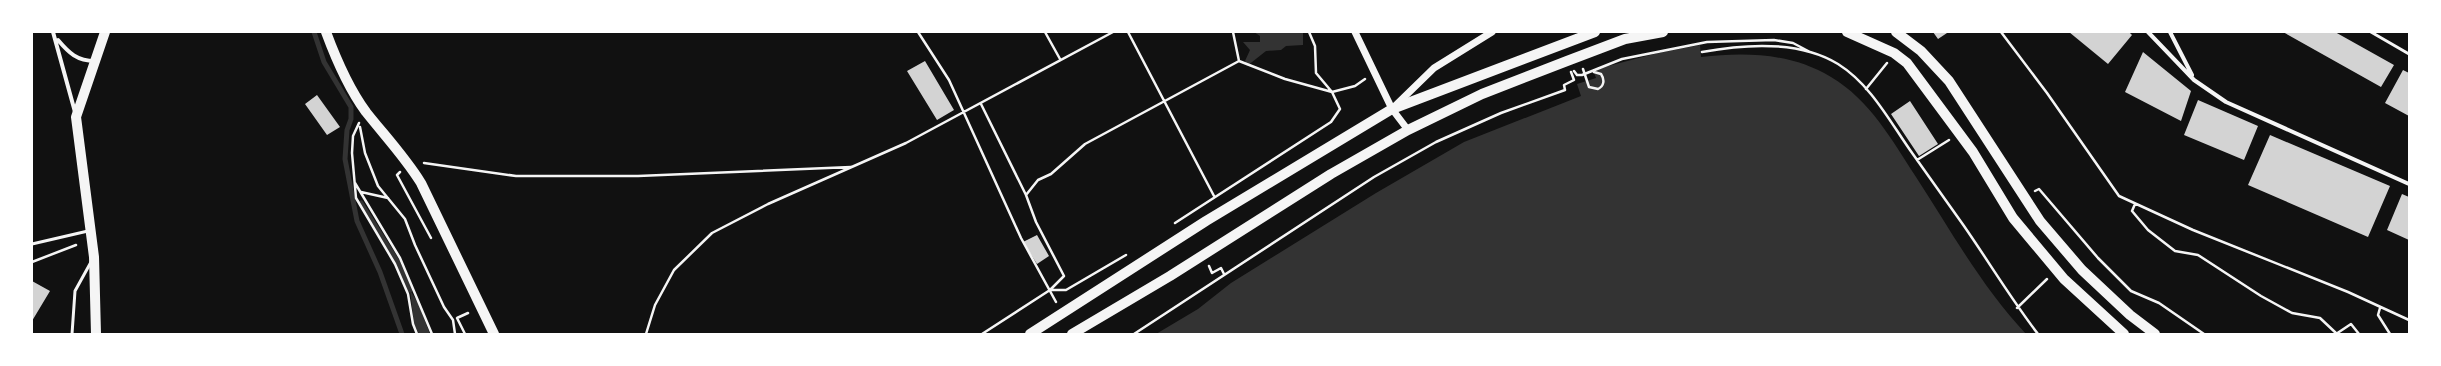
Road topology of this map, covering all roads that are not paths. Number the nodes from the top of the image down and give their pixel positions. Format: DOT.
graph roads {
  1 [pos="54,32"];
  2 [pos="105,32"];
  3 [pos="326,32"];
  4 [pos="1355,32"];
  5 [pos="1492,32"];
  6 [pos="1595,32"];
  7 [pos="1663,32"];
  8 [pos="1847,32"];
  9 [pos="1896,32"];
  10 [pos="2148,32"];
  11 [pos="2170,32"];
  12 [pos="2371,32"];
  13 [pos="56,38"];
  14 [pos="2409,54"];
  15 [pos="96,61"];
  16 [pos="2194,80"];
  17 [pos="1392,109"];
  18 [pos="76,117"];
  19 [pos="1408,130"];
  20 [pos="2409,184"];
  21 [pos="90,230"];
  22 [pos="32,244"];
  23 [pos="94,257"];
  24 [pos="72,334"];
  25 [pos="96,334"];
  26 [pos="494,334"];
  27 [pos="1030,334"];
  28 [pos="1072,334"];
  29 [pos="2124,334"];
  30 [pos="2155,334"];
  1 -- 13 [label="street"];
  2 -- 15 [label="main road"];
  3 -- 26 [label="main road"];
  4 -- 17 [label="street"];
  5 -- 17 [label="street"];
  6 -- 17 [label="main road"];
  7 -- 19 [label="main road"];
  8 -- 29 [label="main road"];
  9 -- 30 [label="main road"];
  10 -- 16 [label="street"];
  11 -- 16 [label="street"];
  12 -- 14 [label="lane"];
  13 -- 15 [label="street"];
  13 -- 18 [label="street"];
  15 -- 18 [label="main road"];
  16 -- 20 [label="street"];
  17 -- 19 [label="street"];
  17 -- 27 [label="main road"];
  18 -- 21 [label="main road"];
  19 -- 28 [label="main road"];
  21 -- 22 [label="lane"];
  21 -- 23 [label="main road"];
  23 -- 24 [label="lane"];
  23 -- 25 [label="main road"];
}
